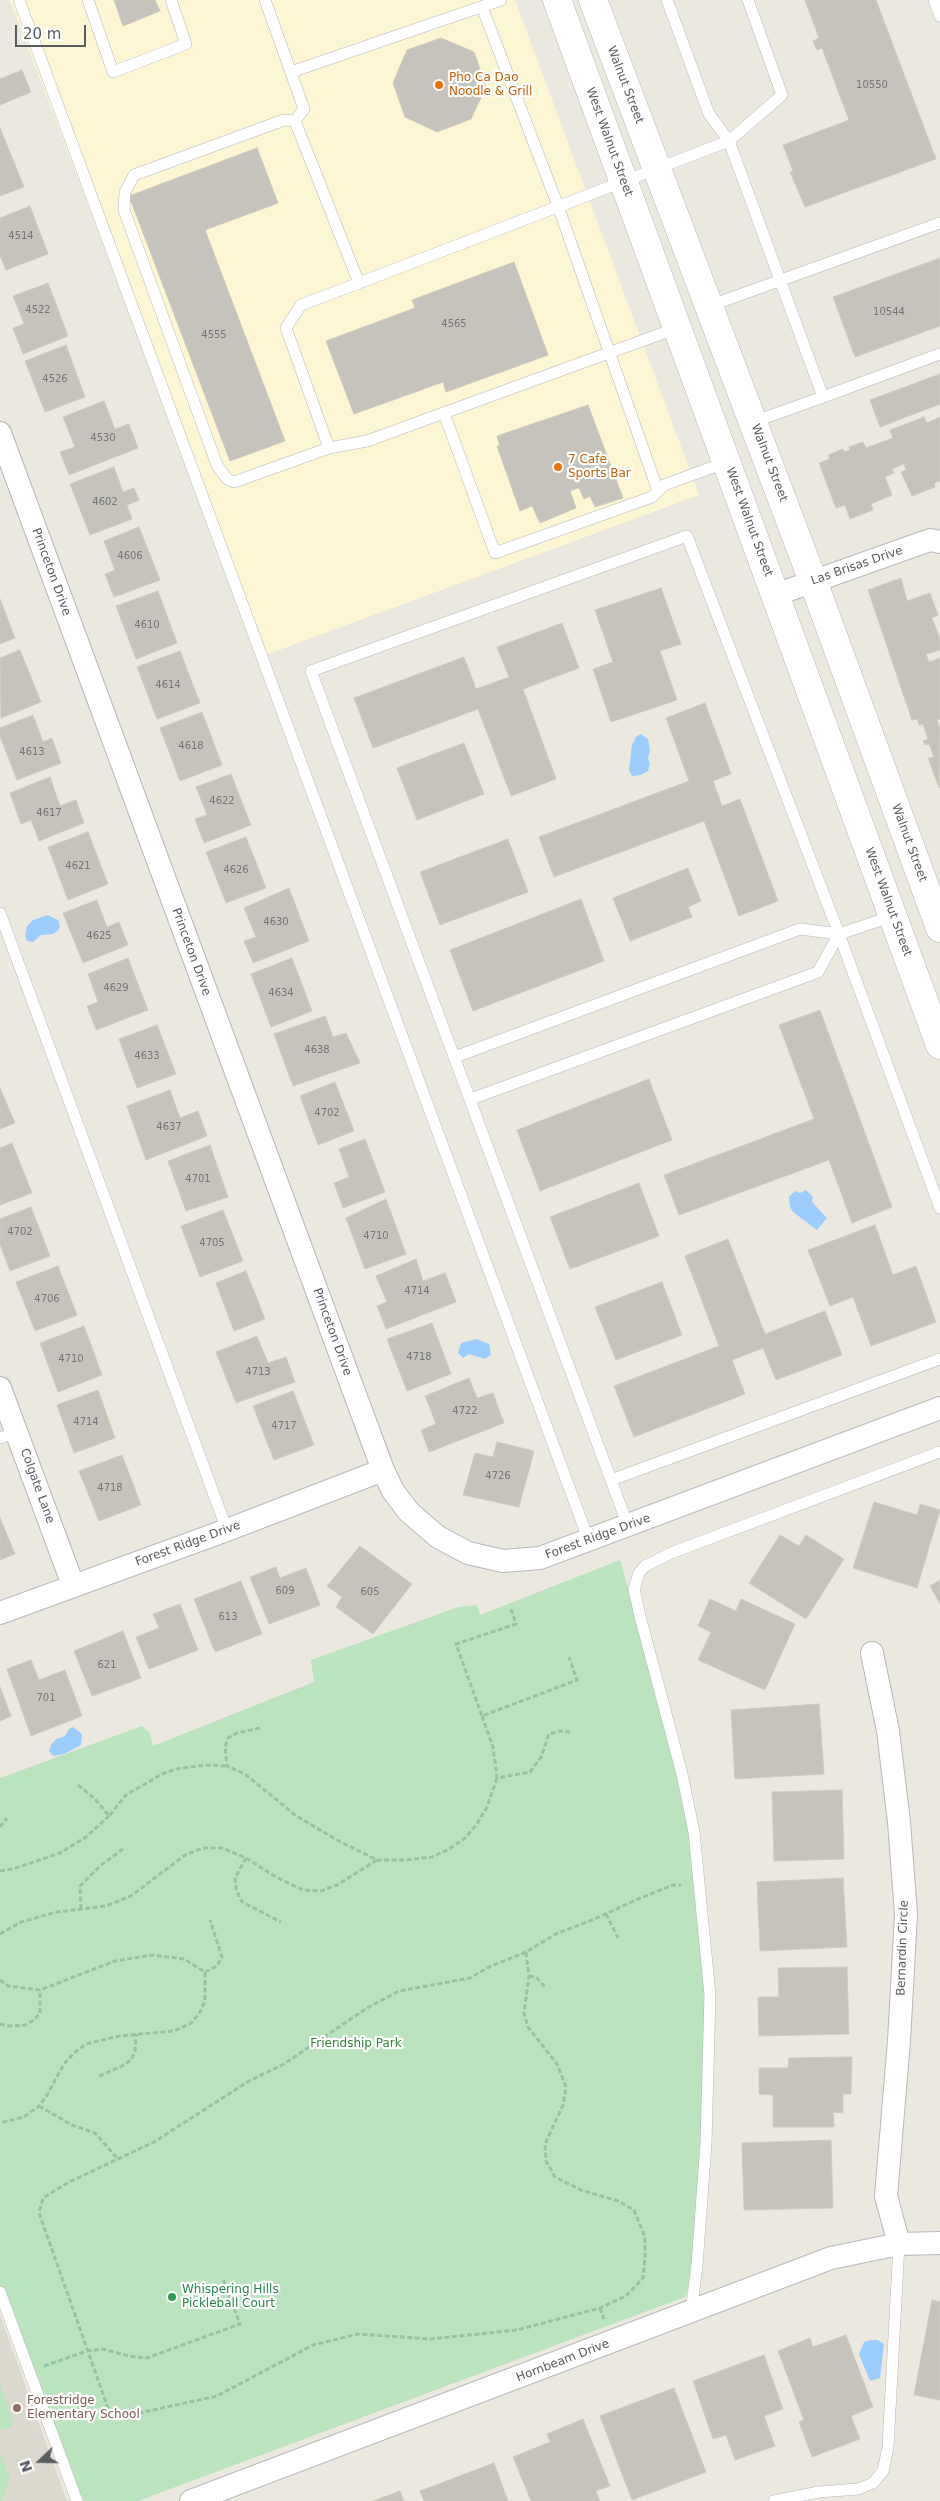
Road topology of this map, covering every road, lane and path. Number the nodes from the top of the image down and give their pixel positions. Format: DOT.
graph roads {
  1 [pos="19,0"];
  2 [pos="88,0"];
  3 [pos="171,0"];
  4 [pos="265,0"];
  5 [pos="502,0"];
  6 [pos="557,0"];
  7 [pos="593,0"];
  8 [pos="667,0"];
  9 [pos="748,0"];
  10 [pos="934,0"];
  11 [pos="482,7"];
  12 [pos="940,16"];
  13 [pos="291,72"];
  14 [pos="295,121"];
  15 [pos="729,141"];
  16 [pos="657,169"];
  17 [pos="623,181"];
  18 [pos="558,206"];
  19 [pos="940,223"];
  20 [pos="780,280"];
  21 [pos="359,283"];
  22 [pos="709,306"];
  23 [pos="677,328"];
  24 [pos="609,353"];
  25 [pos="940,354"];
  26 [pos="823,397"];
  27 [pos="444,413"];
  28 [pos="753,422"];
  29 [pos="0,433"];
  30 [pos="329,448"];
  31 [pos="726,462"];
  32 [pos="658,491"];
  33 [pos="940,542"];
  34 [pos="814,581"];
  35 [pos="775,594"];
  36 [pos="931,903"];
  37 [pos="0,913"];
  38 [pos="893,916"];
  39 [pos="940,928"];
  40 [pos="839,934"];
  41 [pos="940,1044"];
  42 [pos="455,1058"];
  43 [pos="471,1099"];
  44 [pos="940,1208"];
  45 [pos="940,1359"];
  46 [pos="0,1388"];
  47 [pos="940,1408"];
  48 [pos="8,1435"];
  49 [pos="940,1452"];
  50 [pos="383,1470"];
  51 [pos="611,1480"];
  52 [pos="628,1526"];
  53 [pos="227,1530"];
  54 [pos="589,1541"];
  55 [pos="73,1585"];
  56 [pos="511,1609"];
  57 [pos="0,1613"];
  58 [pos="872,1653"];
  59 [pos="569,1657"];
  60 [pos="482,1716"];
  61 [pos="260,1728"];
  62 [pos="570,1732"];
  63 [pos="227,1766"];
  64 [pos="497,1778"];
  65 [pos="78,1785"];
  66 [pos="109,1816"];
  67 [pos="7,1818"];
  68 [pos="0,1827"];
  69 [pos="123,1849"];
  70 [pos="246,1858"];
  71 [pos="377,1860"];
  72 [pos="0,1871"];
  73 [pos="699,1883"];
  74 [pos="80,1910"];
  75 [pos="606,1914"];
  76 [pos="210,1920"];
  77 [pos="281,1922"];
  78 [pos="0,1934"];
  79 [pos="618,1938"];
  80 [pos="526,1952"];
  81 [pos="205,1972"];
  82 [pos="529,1976"];
  83 [pos="0,1980"];
  84 [pos="545,1987"];
  85 [pos="40,1990"];
  86 [pos="0,2024"];
  87 [pos="136,2034"];
  88 [pos="100,2076"];
  89 [pos="39,2106"];
  90 [pos="0,2123"];
  91 [pos="118,2159"];
  92 [pos="940,2243"];
  93 [pos="899,2244"];
  94 [pos="223,2279"];
  95 [pos="0,2292"];
  96 [pos="691,2312"];
  97 [pos="87,2351"];
  98 [pos="29,2371"];
  99 [pos="77,2501"];
  100 [pos="190,2501"];
  101 [pos="774,2501"];
  1 -- 54 [label="lane"];
  2 -- 3 [label="lane"];
  4 -- 13 [label="lane"];
  5 -- 11 [label="lane"];
  6 -- 17 [label="main road, West Walnut Street"];
  7 -- 16 [label="main road, Walnut Street"];
  8 -- 15 [label="lane"];
  9 -- 15 [label="lane"];
  10 -- 12 [label="lane"];
  11 -- 13 [label="lane"];
  11 -- 18 [label="lane"];
  13 -- 14 [label="lane"];
  14 -- 21 [label="lane"];
  14 -- 30 [label="lane"];
  15 -- 16 [label="lane"];
  15 -- 20 [label="lane"];
  16 -- 17 [label="lane"];
  16 -- 22 [label="main road, Walnut Street"];
  17 -- 18 [label="lane"];
  17 -- 23 [label="main road, West Walnut Street"];
  18 -- 21 [label="lane"];
  18 -- 24 [label="lane"];
  19 -- 20 [label="lane"];
  20 -- 22 [label="lane"];
  20 -- 26 [label="lane"];
  21 -- 30 [label="lane"];
  22 -- 28 [label="main road, Walnut Street"];
  23 -- 24 [label="lane"];
  23 -- 31 [label="main road, West Walnut Street"];
  24 -- 27 [label="lane"];
  24 -- 32 [label="lane"];
  25 -- 26 [label="lane"];
  26 -- 28 [label="lane"];
  27 -- 30 [label="lane"];
  27 -- 32 [label="lane"];
  28 -- 34 [label="main road, Walnut Street"];
  29 -- 50 [label="street, Princeton Drive"];
  31 -- 32 [label="lane"];
  31 -- 35 [label="main road, West Walnut Street"];
  33 -- 34 [label="street, Las Brisas Drive"];
  34 -- 35 [label="street, Las Brisas Drive"];
  34 -- 36 [label="main road, Walnut Street"];
  35 -- 38 [label="main road, West Walnut Street"];
  36 -- 38 [label="main road"];
  36 -- 39 [label="main road, Walnut Street"];
  37 -- 53 [label="lane"];
  38 -- 40 [label="lane"];
  38 -- 41 [label="main road, West Walnut Street"];
  40 -- 42 [label="lane"];
  40 -- 42 [label="lane"];
  40 -- 43 [label="lane"];
  40 -- 44 [label="lane"];
  42 -- 43 [label="lane"];
  43 -- 51 [label="lane"];
  45 -- 51 [label="lane"];
  46 -- 48 [label="street, Colgate Lane"];
  47 -- 52 [label="street, Forest Ridge Drive"];
  48 -- 55 [label="street, Colgate Lane"];
  49 -- 73 [label="lane"];
  50 -- 53 [label="street, Forest Ridge Drive"];
  50 -- 54 [label="street, Forest Ridge Drive"];
  51 -- 52 [label="lane"];
  52 -- 54 [label="street, Forest Ridge Drive"];
  53 -- 55 [label="street, Forest Ridge Drive"];
  55 -- 57 [label="street, Forest Ridge Drive"];
  56 -- 60 [label="path"];
  58 -- 93 [label="street, Bernardin Circle"];
  59 -- 60 [label="path"];
  60 -- 64 [label="path"];
  61 -- 63 [label="path"];
  62 -- 64 [label="path"];
  63 -- 66 [label="path"];
  63 -- 71 [label="path"];
  64 -- 71 [label="path"];
  65 -- 66 [label="path"];
  66 -- 72 [label="path"];
  67 -- 68 [label="path"];
  69 -- 74 [label="path"];
  70 -- 71 [label="path"];
  70 -- 74 [label="path"];
  70 -- 77 [label="path"];
  73 -- 75 [label="path"];
  73 -- 96 [label="lane"];
  74 -- 78 [label="path"];
  75 -- 79 [label="path"];
  75 -- 80 [label="path"];
  76 -- 81 [label="path"];
  80 -- 82 [label="path"];
  80 -- 91 [label="path"];
  81 -- 85 [label="path"];
  81 -- 87 [label="path"];
  82 -- 84 [label="path"];
  82 -- 97 [label="path"];
  83 -- 85 [label="path"];
  85 -- 86 [label="path"];
  87 -- 88 [label="path"];
  87 -- 89 [label="path"];
  89 -- 90 [label="path"];
  89 -- 91 [label="path"];
  91 -- 97 [label="path"];
  92 -- 93 [label="street, Hornbeam Drive"];
  93 -- 96 [label="street, Hornbeam Drive"];
  93 -- 101 [label="lane"];
  94 -- 97 [label="path"];
  95 -- 98 [label="lane"];
  96 -- 100 [label="street, Hornbeam Drive"];
  97 -- 98 [label="path"];
  98 -- 99 [label="lane"];
}
